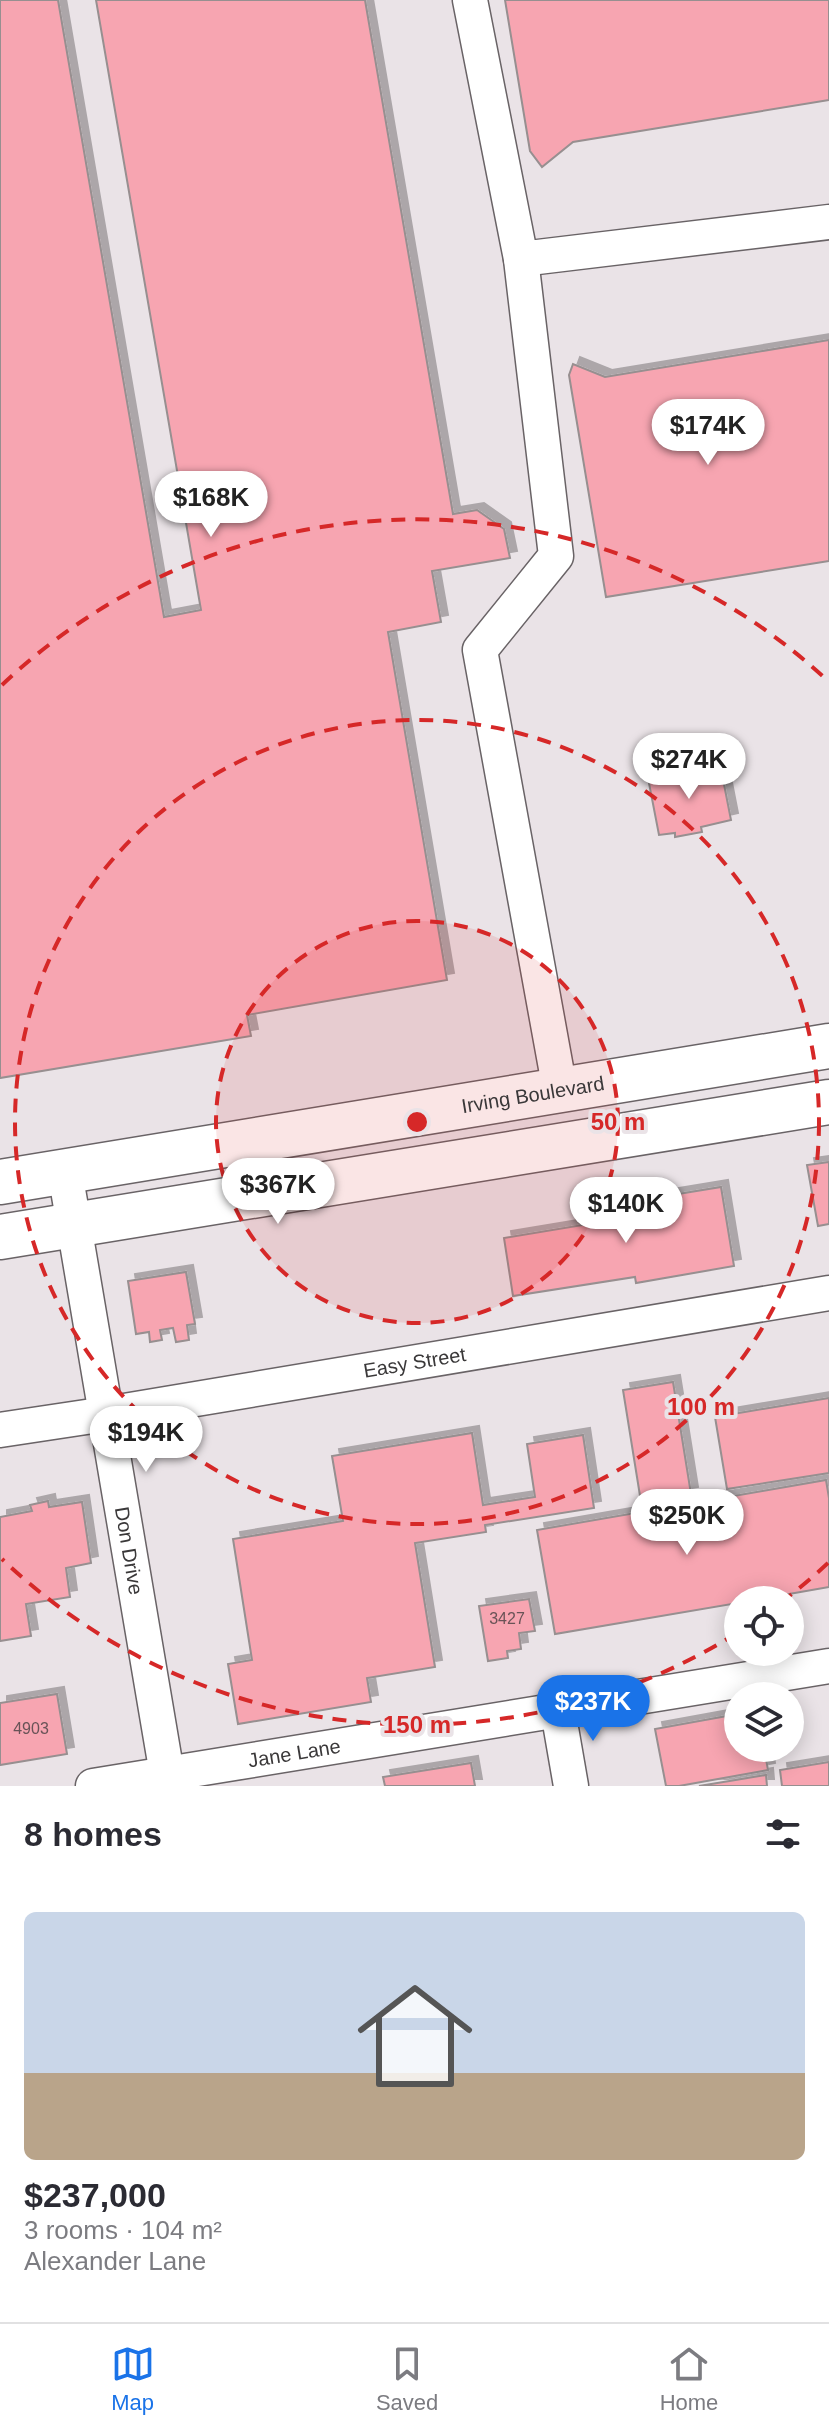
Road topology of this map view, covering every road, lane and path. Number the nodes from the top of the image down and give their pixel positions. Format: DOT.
graph roads {
  1 [pos="470,0"];
  2 [pos="829,222"];
  3 [pos="521,259"];
  4 [pos="829,1046"];
  5 [pos="655,1074"];
  6 [pos="560,1090"];
  7 [pos="829,1102"];
  8 [pos="666,1129"];
  9 [pos="65,1172"];
  10 [pos="0,1182"];
  11 [pos="74,1224"];
  12 [pos="0,1237"];
  13 [pos="829,1293"];
  14 [pos="106,1414"];
  15 [pos="0,1430"];
  16 [pos="829,1666"];
  17 [pos="558,1711"];
  18 [pos="168,1780"];
  19 [pos="93,1786"];
  20 [pos="571,1786"];
  1 -- 3 [label="street"];
  2 -- 3 [label="street"];
  3 -- 6 [label="street"];
  4 -- 5 [label="main road, Irving Boulevard"];
  5 -- 6 [label="main road, Irving Boulevard"];
  5 -- 8 [label="main road"];
  6 -- 9 [label="main road, Irving Boulevard"];
  7 -- 8 [label="main road"];
  8 -- 11 [label="main road"];
  9 -- 10 [label="main road, Irving Boulevard"];
  9 -- 11 [label="street, Don Drive"];
  11 -- 12 [label="main road"];
  11 -- 14 [label="street, Don Drive"];
  13 -- 14 [label="street, Easy Street"];
  14 -- 15 [label="street, Easy Street"];
  14 -- 18 [label="street, Don Drive"];
  16 -- 17 [label="street, Jane Lane"];
  17 -- 18 [label="street, Jane Lane"];
  17 -- 20 [label="street"];
  18 -- 19 [label="street, Jane Lane"];
}
